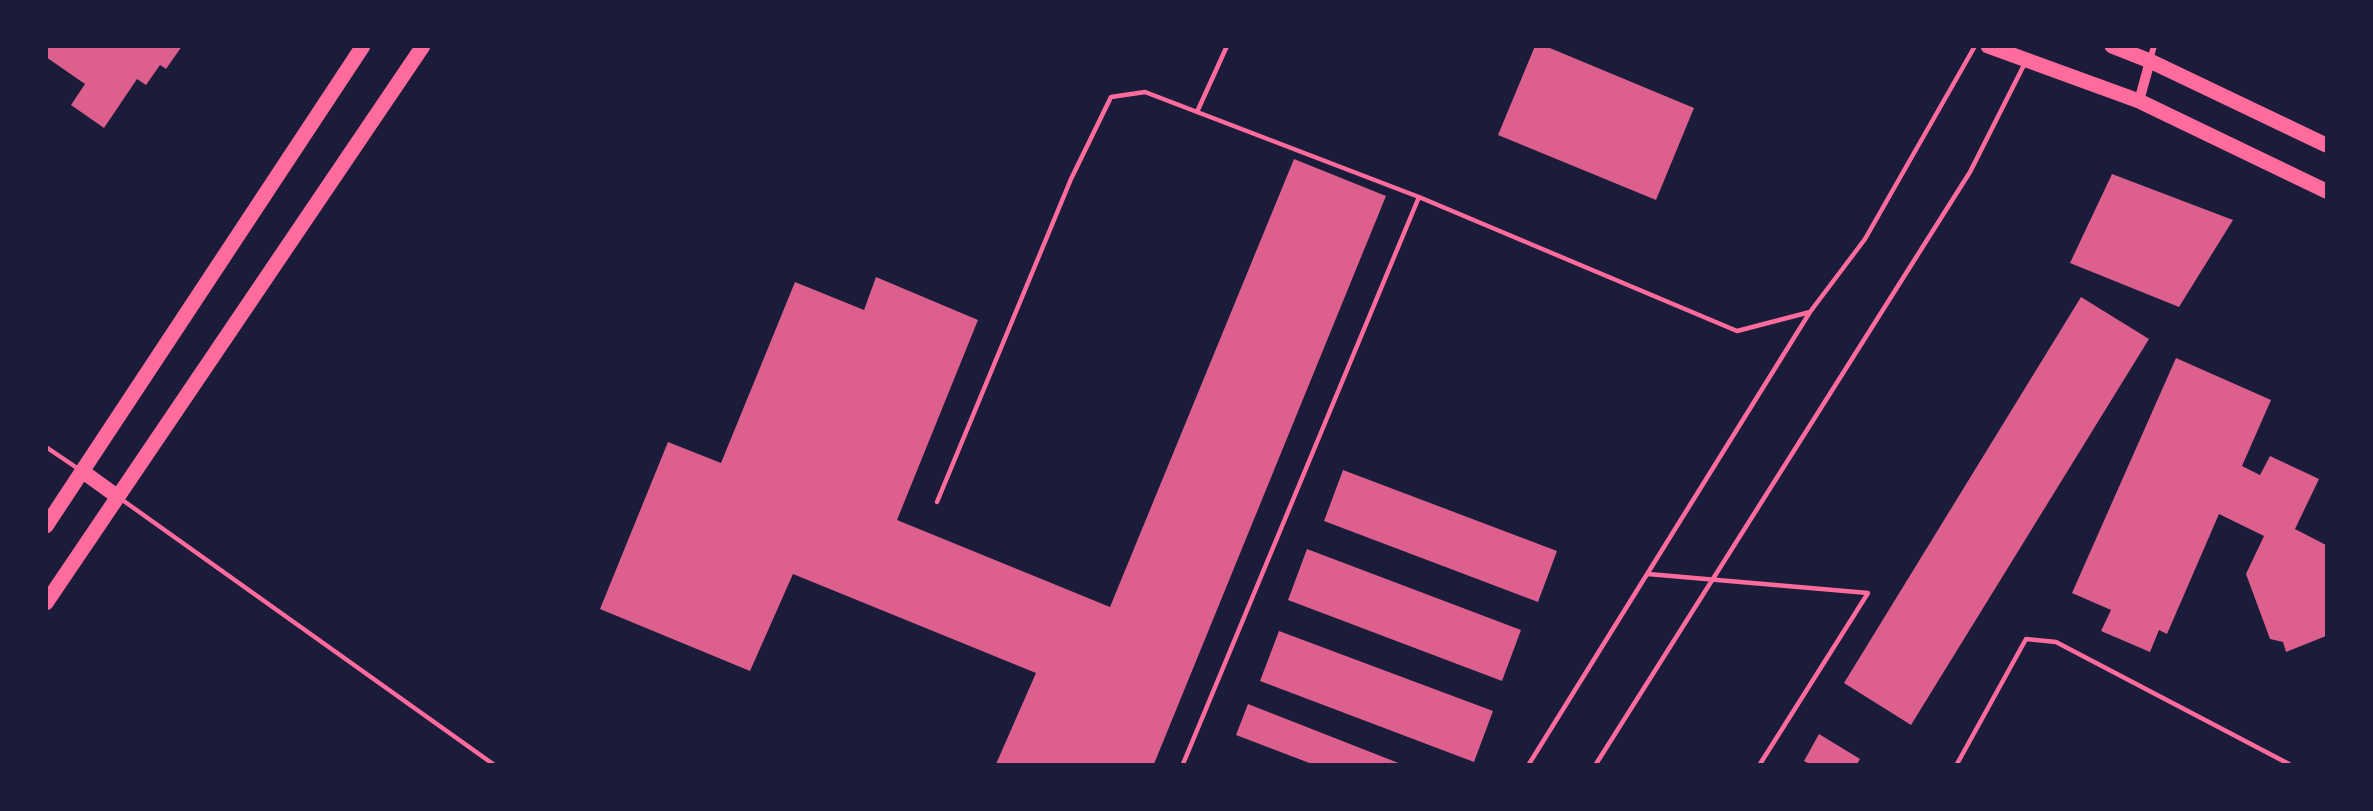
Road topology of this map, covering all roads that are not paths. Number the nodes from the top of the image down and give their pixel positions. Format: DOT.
graph roads {
  1 [pos="363,46"];
  2 [pos="423,46"];
  3 [pos="1227,46"];
  4 [pos="1975,46"];
  5 [pos="1988,46"];
  6 [pos="2112,46"];
  7 [pos="2152,54"];
  8 [pos="2026,60"];
  9 [pos="2139,101"];
  10 [pos="1197,112"];
  11 [pos="2326,145"];
  12 [pos="2326,191"];
  13 [pos="1419,197"];
  14 [pos="1810,312"];
  15 [pos="46,447"];
  16 [pos="82,471"];
  17 [pos="118,497"];
  18 [pos="937,502"];
  19 [pos="46,526"];
  20 [pos="1648,574"];
  21 [pos="1714,579"];
  22 [pos="46,603"];
  23 [pos="493,765"];
  24 [pos="1183,765"];
  25 [pos="1529,765"];
  26 [pos="1596,765"];
  27 [pos="1761,765"];
  28 [pos="1957,765"];
  29 [pos="2289,765"];
  1 -- 16 [label="main road"];
  2 -- 17 [label="main road"];
  3 -- 10 [label="lane"];
  4 -- 14 [label="lane"];
  5 -- 8 [label="main road"];
  6 -- 7 [label="main road"];
  7 -- 9 [label="street"];
  7 -- 11 [label="main road"];
  8 -- 9 [label="main road"];
  8 -- 21 [label="lane"];
  9 -- 12 [label="main road"];
  10 -- 13 [label="lane"];
  10 -- 18 [label="lane"];
  13 -- 14 [label="lane"];
  13 -- 24 [label="lane"];
  14 -- 20 [label="lane"];
  15 -- 16 [label="lane"];
  16 -- 17 [label="main road"];
  16 -- 19 [label="main road"];
  17 -- 22 [label="main road"];
  17 -- 23 [label="lane"];
  20 -- 21 [label="lane"];
  20 -- 25 [label="lane"];
  21 -- 26 [label="lane"];
  21 -- 27 [label="lane"];
  28 -- 29 [label="lane"];
}
